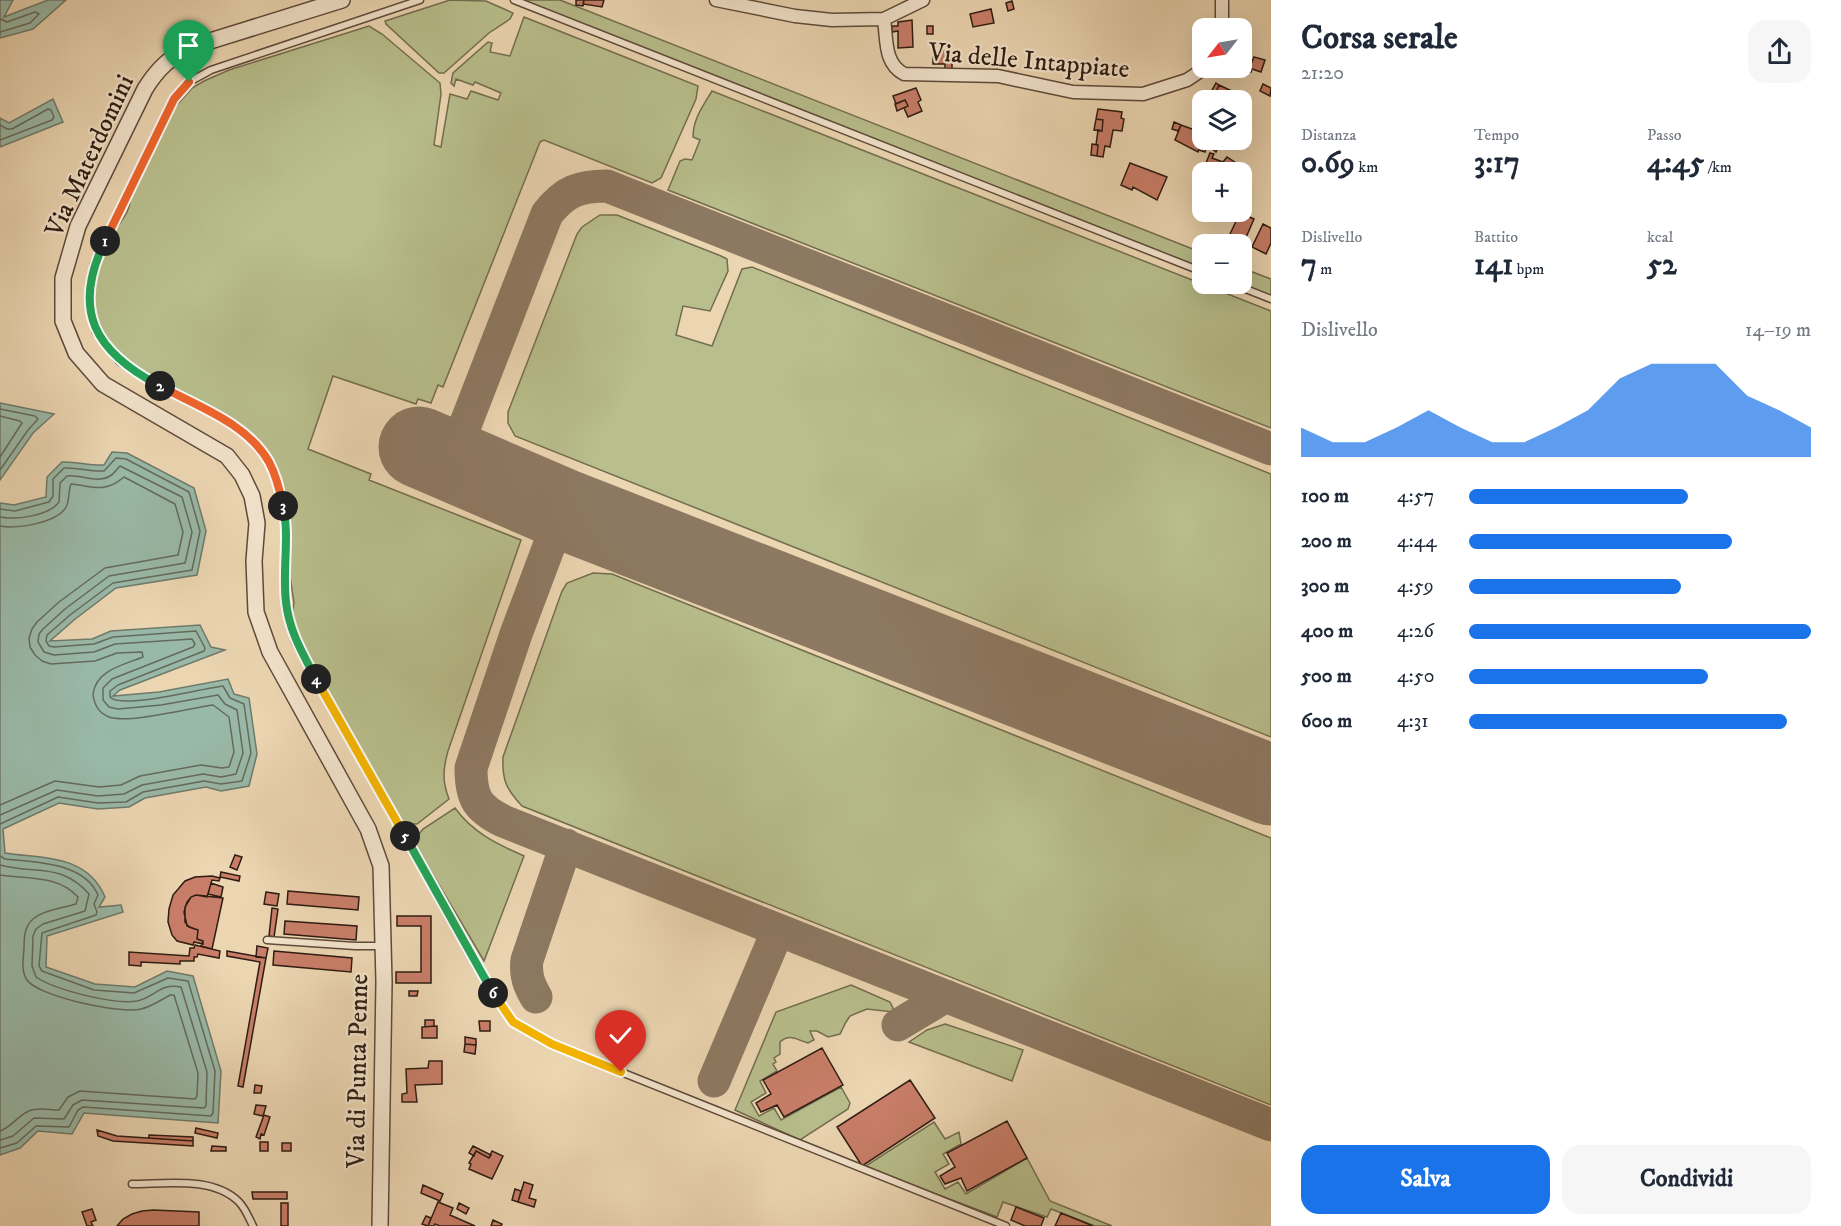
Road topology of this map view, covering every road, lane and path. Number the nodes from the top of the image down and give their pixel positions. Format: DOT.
graph roads {
  1 [pos="342,0"];
  2 [pos="420,0"];
  3 [pos="514,0"];
  4 [pos="716,0"];
  5 [pos="922,0"];
  6 [pos="1221,0"];
  7 [pos="1222,18"];
  8 [pos="884,20"];
  9 [pos="1192,76"];
  10 [pos="1192,268"];
  11 [pos="1252,292"];
  12 [pos="1271,299"];
  13 [pos="382,916"];
  14 [pos="267,939"];
  15 [pos="383,946"];
  16 [pos="132,1184"];
  17 [pos="253,1226"];
  18 [pos="380,1226"];
  19 [pos="1006,1226"];
  1 -- 13 [label="street, Via Materdomini"];
  2 -- 19 [label="lane"];
  3 -- 10 [label="lane"];
  4 -- 8 [label="street, Via delle Intappiate"];
  5 -- 8 [label="street, Via delle Intappiate"];
  6 -- 7 [label="street"];
  8 -- 9 [label="street, Via delle Intappiate"];
  11 -- 12 [label="lane"];
  13 -- 15 [label="street, Via di Punta Penne"];
  14 -- 15 [label="lane"];
  15 -- 18 [label="street, Via di Punta Penne"];
  16 -- 17 [label="lane"];
}
